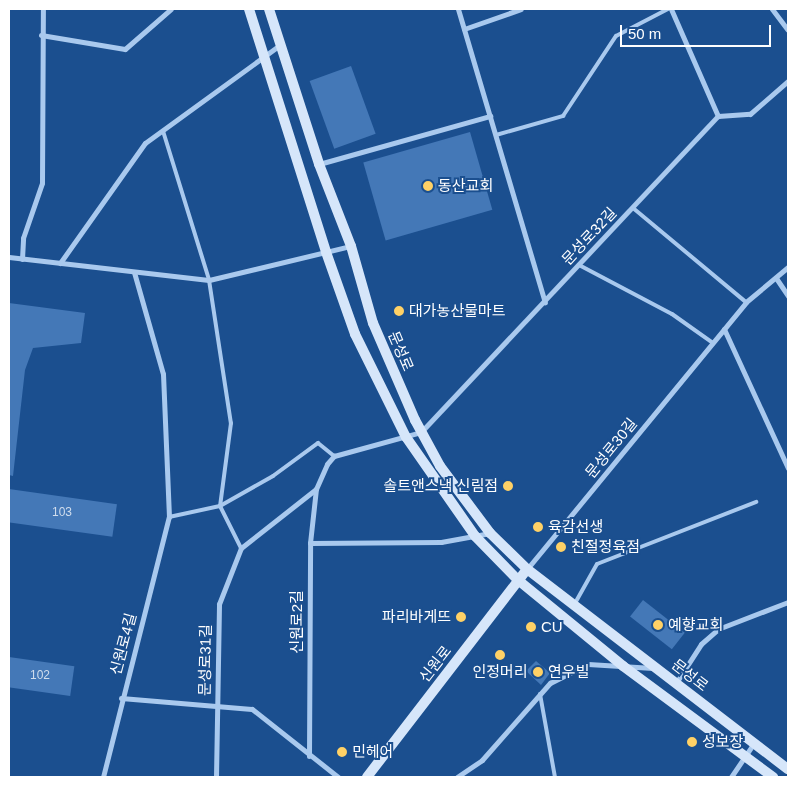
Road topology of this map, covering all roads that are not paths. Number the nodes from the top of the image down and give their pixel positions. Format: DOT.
graph roads {
  1 [pos="43,9"];
  2 [pos="170,9"];
  3 [pos="249,9"];
  4 [pos="268,9"];
  5 [pos="458,9"];
  6 [pos="521,9"];
  7 [pos="669,9"];
  8 [pos="772,9"];
  9 [pos="464,29"];
  10 [pos="788,30"];
  11 [pos="41,35"];
  12 [pos="280,45"];
  13 [pos="264,57"];
  14 [pos="788,81"];
  15 [pos="490,116"];
  16 [pos="718,116"];
  17 [pos="163,131"];
  18 [pos="496,135"];
  19 [pos="318,164"];
  20 [pos="633,208"];
  21 [pos="351,246"];
  22 [pos="326,252"];
  23 [pos="9,257"];
  24 [pos="22,259"];
  25 [pos="60,263"];
  26 [pos="579,266"];
  27 [pos="788,267"];
  28 [pos="134,272"];
  29 [pos="776,278"];
  30 [pos="209,280"];
  31 [pos="788,296"];
  32 [pos="545,302"];
  33 [pos="746,302"];
  34 [pos="724,329"];
  35 [pos="713,343"];
  36 [pos="421,432"];
  37 [pos="406,437"];
  38 [pos="334,456"];
  39 [pos="788,468"];
  40 [pos="316,489"];
  41 [pos="756,502"];
  42 [pos="220,506"];
  43 [pos="169,517"];
  44 [pos="490,533"];
  45 [pos="475,536"];
  46 [pos="310,543"];
  47 [pos="241,548"];
  48 [pos="527,568"];
  49 [pos="518,580"];
  50 [pos="788,602"];
  51 [pos="574,605"];
  52 [pos="623,666"];
  53 [pos="656,668"];
  54 [pos="676,684"];
  55 [pos="539,692"];
  56 [pos="121,698"];
  57 [pos="216,706"];
  58 [pos="753,744"];
  59 [pos="309,756"];
  60 [pos="745,756"];
  61 [pos="788,769"];
  62 [pos="103,777"];
  63 [pos="216,777"];
  64 [pos="338,777"];
  65 [pos="367,777"];
  66 [pos="457,777"];
  67 [pos="555,777"];
  68 [pos="731,777"];
  69 [pos="773,777"];
  1 -- 11 [label="street"];
  2 -- 11 [label="street"];
  3 -- 13 [label="main road"];
  4 -- 12 [label="main road, 문성로"];
  5 -- 9 [label="street"];
  6 -- 9 [label="street"];
  7 -- 16 [label="street"];
  7 -- 18 [label="lane"];
  8 -- 10 [label="street"];
  9 -- 15 [label="street"];
  11 -- 24 [label="street"];
  12 -- 13 [label="street"];
  12 -- 19 [label="main road, 문성로"];
  13 -- 17 [label="street"];
  13 -- 22 [label="main road"];
  14 -- 16 [label="street"];
  15 -- 18 [label="street"];
  15 -- 19 [label="street"];
  16 -- 20 [label="street, 문성로32길"];
  17 -- 25 [label="street"];
  17 -- 30 [label="lane"];
  18 -- 32 [label="street"];
  19 -- 21 [label="main road, 문성로"];
  20 -- 26 [label="street, 문성로32길"];
  20 -- 33 [label="lane"];
  21 -- 22 [label="street"];
  21 -- 36 [label="main road, 문성로"];
  22 -- 30 [label="street"];
  22 -- 37 [label="main road"];
  23 -- 24 [label="street"];
  24 -- 25 [label="street"];
  25 -- 28 [label="street"];
  26 -- 32 [label="street, 문성로32길"];
  26 -- 35 [label="lane"];
  27 -- 29 [label="street, 문성로30길"];
  28 -- 30 [label="street"];
  28 -- 43 [label="street, 신원로4길"];
  29 -- 31 [label="street"];
  29 -- 33 [label="street, 문성로30길"];
  30 -- 42 [label="lane"];
  32 -- 36 [label="street, 문성로32길"];
  33 -- 34 [label="street, 문성로30길"];
  34 -- 35 [label="street, 문성로30길"];
  34 -- 39 [label="street"];
  35 -- 48 [label="street, 문성로30길"];
  36 -- 37 [label="street"];
  36 -- 44 [label="main road, 문성로"];
  37 -- 38 [label="street"];
  37 -- 45 [label="main road"];
  38 -- 40 [label="street"];
  38 -- 42 [label="lane"];
  40 -- 46 [label="street, 신원로2길"];
  40 -- 47 [label="street"];
  41 -- 51 [label="lane"];
  42 -- 43 [label="lane"];
  42 -- 47 [label="lane"];
  43 -- 56 [label="street, 신원로4길"];
  44 -- 45 [label="street"];
  44 -- 48 [label="main road, 문성로"];
  45 -- 46 [label="street"];
  45 -- 49 [label="main road"];
  46 -- 59 [label="street, 신원로2길"];
  47 -- 57 [label="street, 문성로31길"];
  48 -- 49 [label="main road, 신원로"];
  48 -- 51 [label="main road, 문성로"];
  49 -- 52 [label="main road"];
  49 -- 65 [label="main road, 신원로"];
  50 -- 54 [label="street"];
  51 -- 53 [label="main road, 문성로"];
  52 -- 53 [label="street"];
  52 -- 55 [label="street"];
  52 -- 60 [label="main road"];
  53 -- 54 [label="main road, 문성로"];
  54 -- 58 [label="main road, 문성로"];
  55 -- 66 [label="street"];
  55 -- 67 [label="lane"];
  56 -- 57 [label="street"];
  56 -- 62 [label="street, 신원로4길"];
  57 -- 59 [label="street"];
  57 -- 63 [label="street, 문성로31길"];
  58 -- 60 [label="street"];
  58 -- 61 [label="main road, 문성로"];
  59 -- 64 [label="street"];
  60 -- 68 [label="street"];
  60 -- 69 [label="main road"];
}
